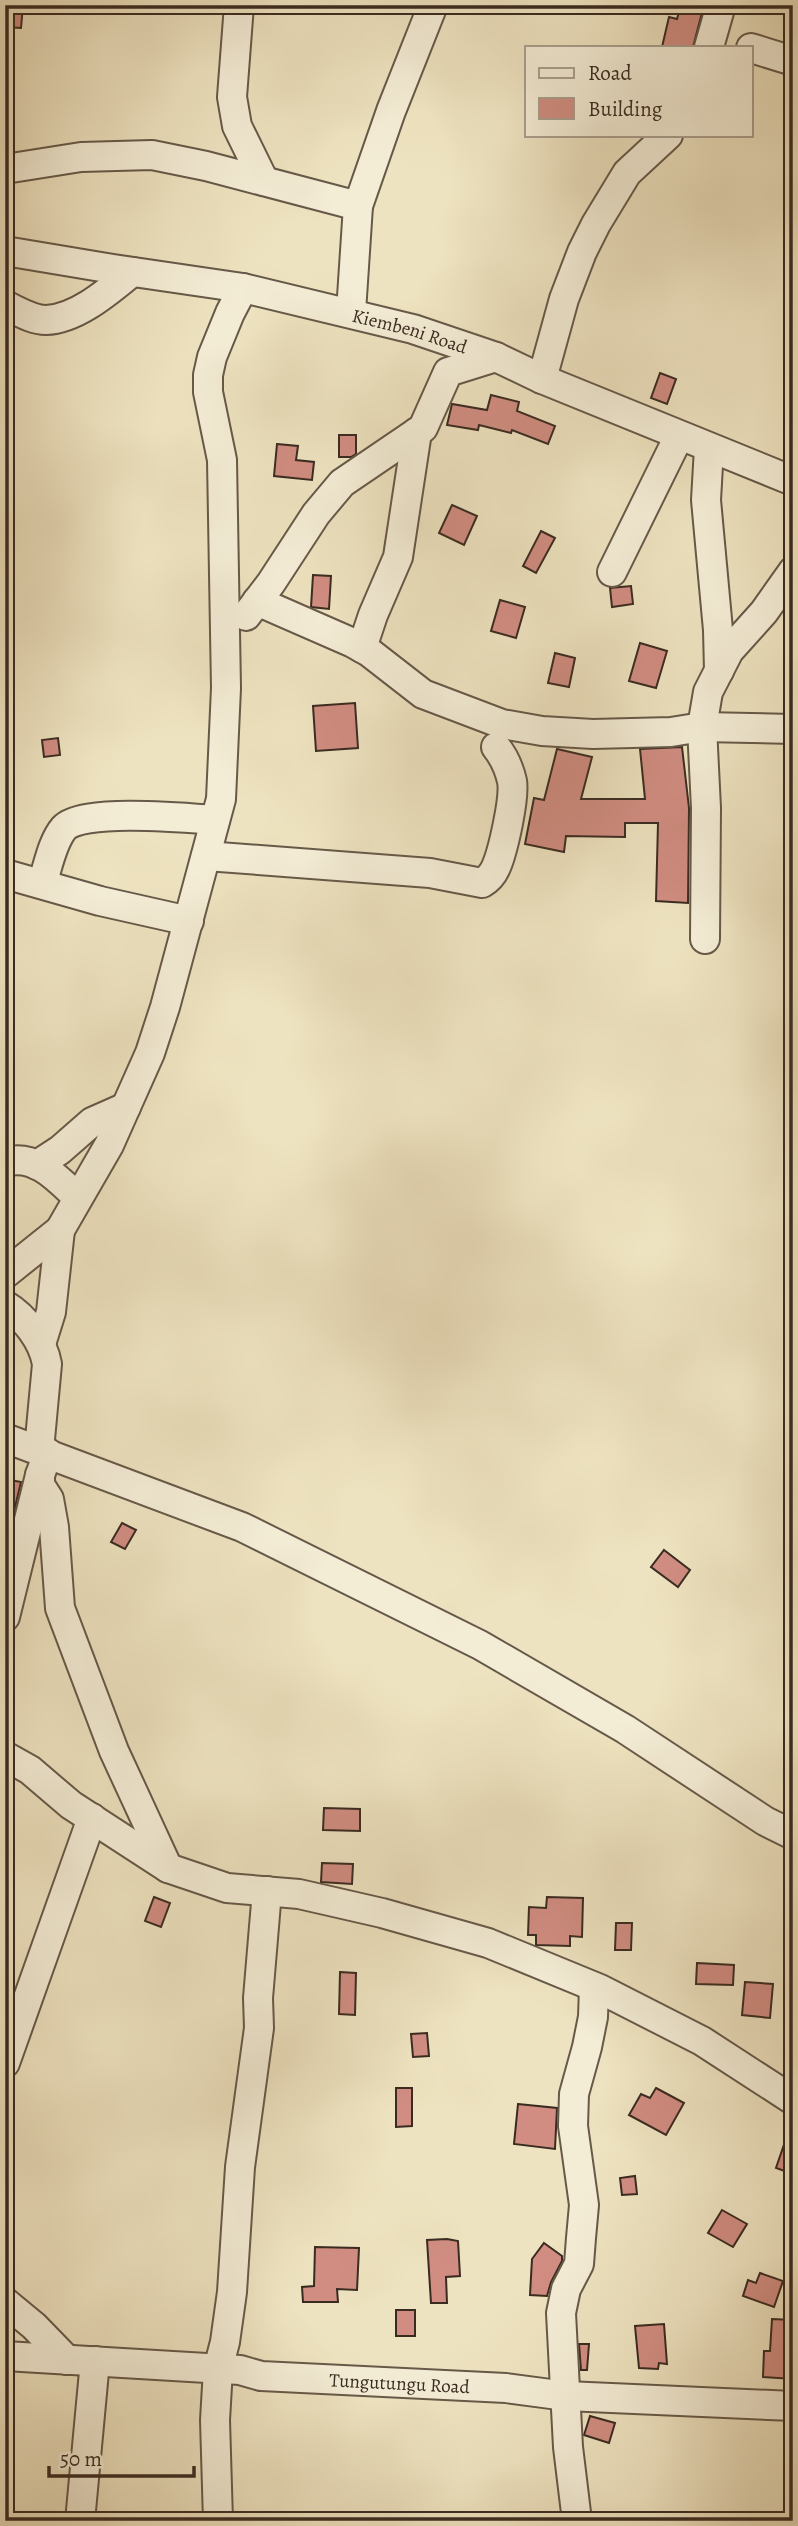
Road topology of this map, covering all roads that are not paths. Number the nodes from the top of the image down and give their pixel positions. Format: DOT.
graph roads {
  1 [pos="239,5"];
  2 [pos="433,5"];
  3 [pos="721,5"];
  4 [pos="711,42"];
  5 [pos="736,46"];
  6 [pos="752,49"];
  7 [pos="793,61"];
  8 [pos="667,136"];
  9 [pos="5,169"];
  10 [pos="264,181"];
  11 [pos="358,206"];
  12 [pos="5,251"];
  13 [pos="132,272"];
  14 [pos="243,288"];
  15 [pos="5,305"];
  16 [pos="351,312"];
  17 [pos="496,356"];
  18 [pos="542,379"];
  19 [pos="417,432"];
  20 [pos="679,436"];
  21 [pos="709,448"];
  22 [pos="793,481"];
  23 [pos="793,571"];
  24 [pos="612,572"];
  25 [pos="257,601"];
  26 [pos="225,643"];
  27 [pos="362,648"];
  28 [pos="719,671"];
  29 [pos="702,727"];
  30 [pos="793,729"];
  31 [pos="496,747"];
  32 [pos="215,820"];
  33 [pos="206,856"];
  34 [pos="5,874"];
  35 [pos="42,884"];
  36 [pos="189,921"];
  37 [pos="705,939"];
  38 [pos="126,1107"];
  39 [pos="5,1162"];
  40 [pos="37,1165"];
  41 [pos="78,1197"];
  42 [pos="60,1230"];
  43 [pos="5,1274"];
  44 [pos="5,1305"];
  45 [pos="41,1344"];
  46 [pos="5,1438"];
  47 [pos="42,1459"];
  48 [pos="5,1617"];
  49 [pos="5,1756"];
  50 [pos="92,1818"];
  51 [pos="793,1836"];
  52 [pos="168,1868"];
  53 [pos="267,1891"];
  54 [pos="594,1987"];
  55 [pos="5,2063"];
  56 [pos="793,2100"];
  57 [pos="5,2302"];
  58 [pos="67,2360"];
  59 [pos="95,2361"];
  60 [pos="10,2363"];
  61 [pos="218,2369"];
  62 [pos="566,2396"];
  63 [pos="793,2406"];
  64 [pos="80,2521"];
  65 [pos="218,2521"];
  66 [pos="577,2521"];
  1 -- 10 [label="street"];
  2 -- 11 [label="street"];
  3 -- 4 [label="street"];
  4 -- 5 [label="street"];
  6 -- 7 [label="street"];
  8 -- 18 [label="street"];
  9 -- 10 [label="street"];
  10 -- 11 [label="street"];
  11 -- 16 [label="street"];
  12 -- 13 [label="street, Kiembeni Road"];
  13 -- 14 [label="street, Kiembeni Road"];
  13 -- 15 [label="street"];
  14 -- 16 [label="street, Kiembeni Road"];
  14 -- 26 [label="street"];
  16 -- 17 [label="street, Kiembeni Road"];
  17 -- 18 [label="street, Kiembeni Road"];
  17 -- 19 [label="street"];
  18 -- 20 [label="street, Kiembeni Road"];
  19 -- 25 [label="street"];
  19 -- 27 [label="street"];
  20 -- 21 [label="street, Kiembeni Road"];
  20 -- 24 [label="street"];
  21 -- 22 [label="street, Kiembeni Road"];
  21 -- 28 [label="street"];
  23 -- 28 [label="street"];
  25 -- 26 [label="street"];
  25 -- 27 [label="street"];
  26 -- 32 [label="street"];
  27 -- 29 [label="street"];
  28 -- 29 [label="street"];
  29 -- 30 [label="street"];
  29 -- 37 [label="street"];
  31 -- 33 [label="street"];
  32 -- 33 [label="street"];
  32 -- 35 [label="street"];
  33 -- 36 [label="street"];
  34 -- 35 [label="street"];
  35 -- 36 [label="street"];
  36 -- 38 [label="street"];
  38 -- 40 [label="street"];
  38 -- 41 [label="street"];
  39 -- 40 [label="street"];
  40 -- 41 [label="street"];
  41 -- 42 [label="street"];
  42 -- 43 [label="street"];
  42 -- 45 [label="street"];
  44 -- 45 [label="street"];
  45 -- 47 [label="street"];
  46 -- 47 [label="street"];
  47 -- 48 [label="street"];
  47 -- 51 [label="street"];
  47 -- 52 [label="street"];
  49 -- 50 [label="street"];
  50 -- 52 [label="street"];
  50 -- 55 [label="street"];
  52 -- 53 [label="street"];
  53 -- 54 [label="street"];
  53 -- 61 [label="street"];
  54 -- 56 [label="street"];
  54 -- 62 [label="street"];
  57 -- 58 [label="street"];
  58 -- 59 [label="street, Tungutungu Road"];
  58 -- 60 [label="street, Tungutungu Road"];
  59 -- 61 [label="street, Tungutungu Road"];
  59 -- 64 [label="street"];
  61 -- 62 [label="street, Tungutungu Road"];
  61 -- 65 [label="street"];
  62 -- 63 [label="street, Tungutungu Road"];
  62 -- 66 [label="street"];
}
